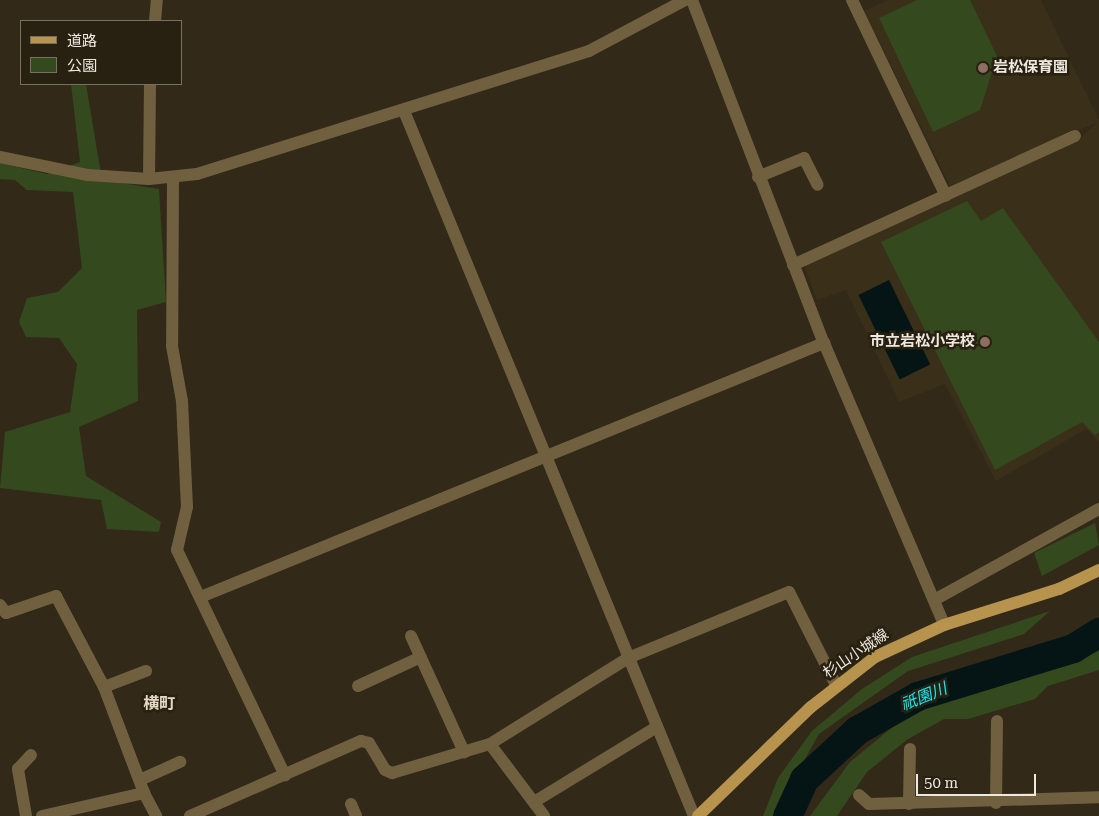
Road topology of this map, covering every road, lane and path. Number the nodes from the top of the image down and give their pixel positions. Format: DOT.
graph roads {
  1 [pos="157,0"];
  2 [pos="686,0"];
  3 [pos="692,0"];
  4 [pos="852,0"];
  5 [pos="155,20"];
  6 [pos="150,85"];
  7 [pos="404,111"];
  8 [pos="1075,136"];
  9 [pos="0,157"];
  10 [pos="758,177"];
  11 [pos="173,178"];
  12 [pos="149,179"];
  13 [pos="818,185"];
  14 [pos="946,196"];
  15 [pos="793,265"];
  16 [pos="824,343"];
  17 [pos="546,456"];
  18 [pos="1099,509"];
  19 [pos="1099,570"];
  20 [pos="203,596"];
  21 [pos="936,599"];
  22 [pos="0,604"];
  23 [pos="944,625"];
  24 [pos="411,636"];
  25 [pos="421,657"];
  26 [pos="628,658"];
  27 [pos="146,670"];
  28 [pos="836,685"];
  29 [pos="358,686"];
  30 [pos="104,687"];
  31 [pos="996,721"];
  32 [pos="657,727"];
  33 [pos="490,744"];
  34 [pos="910,749"];
  35 [pos="464,752"];
  36 [pos="31,755"];
  37 [pos="180,762"];
  38 [pos="285,775"];
  39 [pos="142,779"];
  40 [pos="144,793"];
  41 [pos="859,795"];
  42 [pos="1099,797"];
  43 [pos="534,802"];
  44 [pos="996,803"];
  45 [pos="910,804"];
  46 [pos="94,810"];
  47 [pos="26,816"];
  48 [pos="42,816"];
  49 [pos="156,816"];
  50 [pos="190,816"];
  51 [pos="544,816"];
  52 [pos="696,816"];
  1 -- 5 [label="street"];
  2 -- 7 [label="street"];
  3 -- 10 [label="street"];
  4 -- 14 [label="street"];
  6 -- 12 [label="street"];
  7 -- 11 [label="street"];
  7 -- 17 [label="street"];
  8 -- 14 [label="street"];
  9 -- 12 [label="street"];
  10 -- 13 [label="street"];
  10 -- 15 [label="street"];
  11 -- 12 [label="street"];
  11 -- 20 [label="street"];
  14 -- 15 [label="street"];
  15 -- 16 [label="street"];
  16 -- 17 [label="street"];
  16 -- 21 [label="street"];
  17 -- 20 [label="street"];
  17 -- 26 [label="street"];
  18 -- 21 [label="street"];
  19 -- 23 [label="main road, 杉山小城線"];
  20 -- 38 [label="street"];
  21 -- 23 [label="street"];
  22 -- 30 [label="street"];
  23 -- 28 [label="main road, 杉山小城線"];
  24 -- 25 [label="street"];
  25 -- 29 [label="street"];
  25 -- 35 [label="street"];
  26 -- 28 [label="street"];
  26 -- 32 [label="street"];
  26 -- 33 [label="street"];
  27 -- 30 [label="street"];
  28 -- 52 [label="main road, 杉山小城線"];
  30 -- 39 [label="street"];
  31 -- 44 [label="street"];
  32 -- 43 [label="street"];
  32 -- 52 [label="street"];
  33 -- 35 [label="street"];
  33 -- 43 [label="street"];
  34 -- 45 [label="street"];
  35 -- 38 [label="street"];
  36 -- 47 [label="street"];
  37 -- 39 [label="street"];
  38 -- 50 [label="street"];
  39 -- 40 [label="street"];
  40 -- 46 [label="street"];
  40 -- 49 [label="street"];
  41 -- 45 [label="street"];
  42 -- 44 [label="street"];
  43 -- 51 [label="street"];
  44 -- 45 [label="street"];
  46 -- 48 [label="street"];
}
